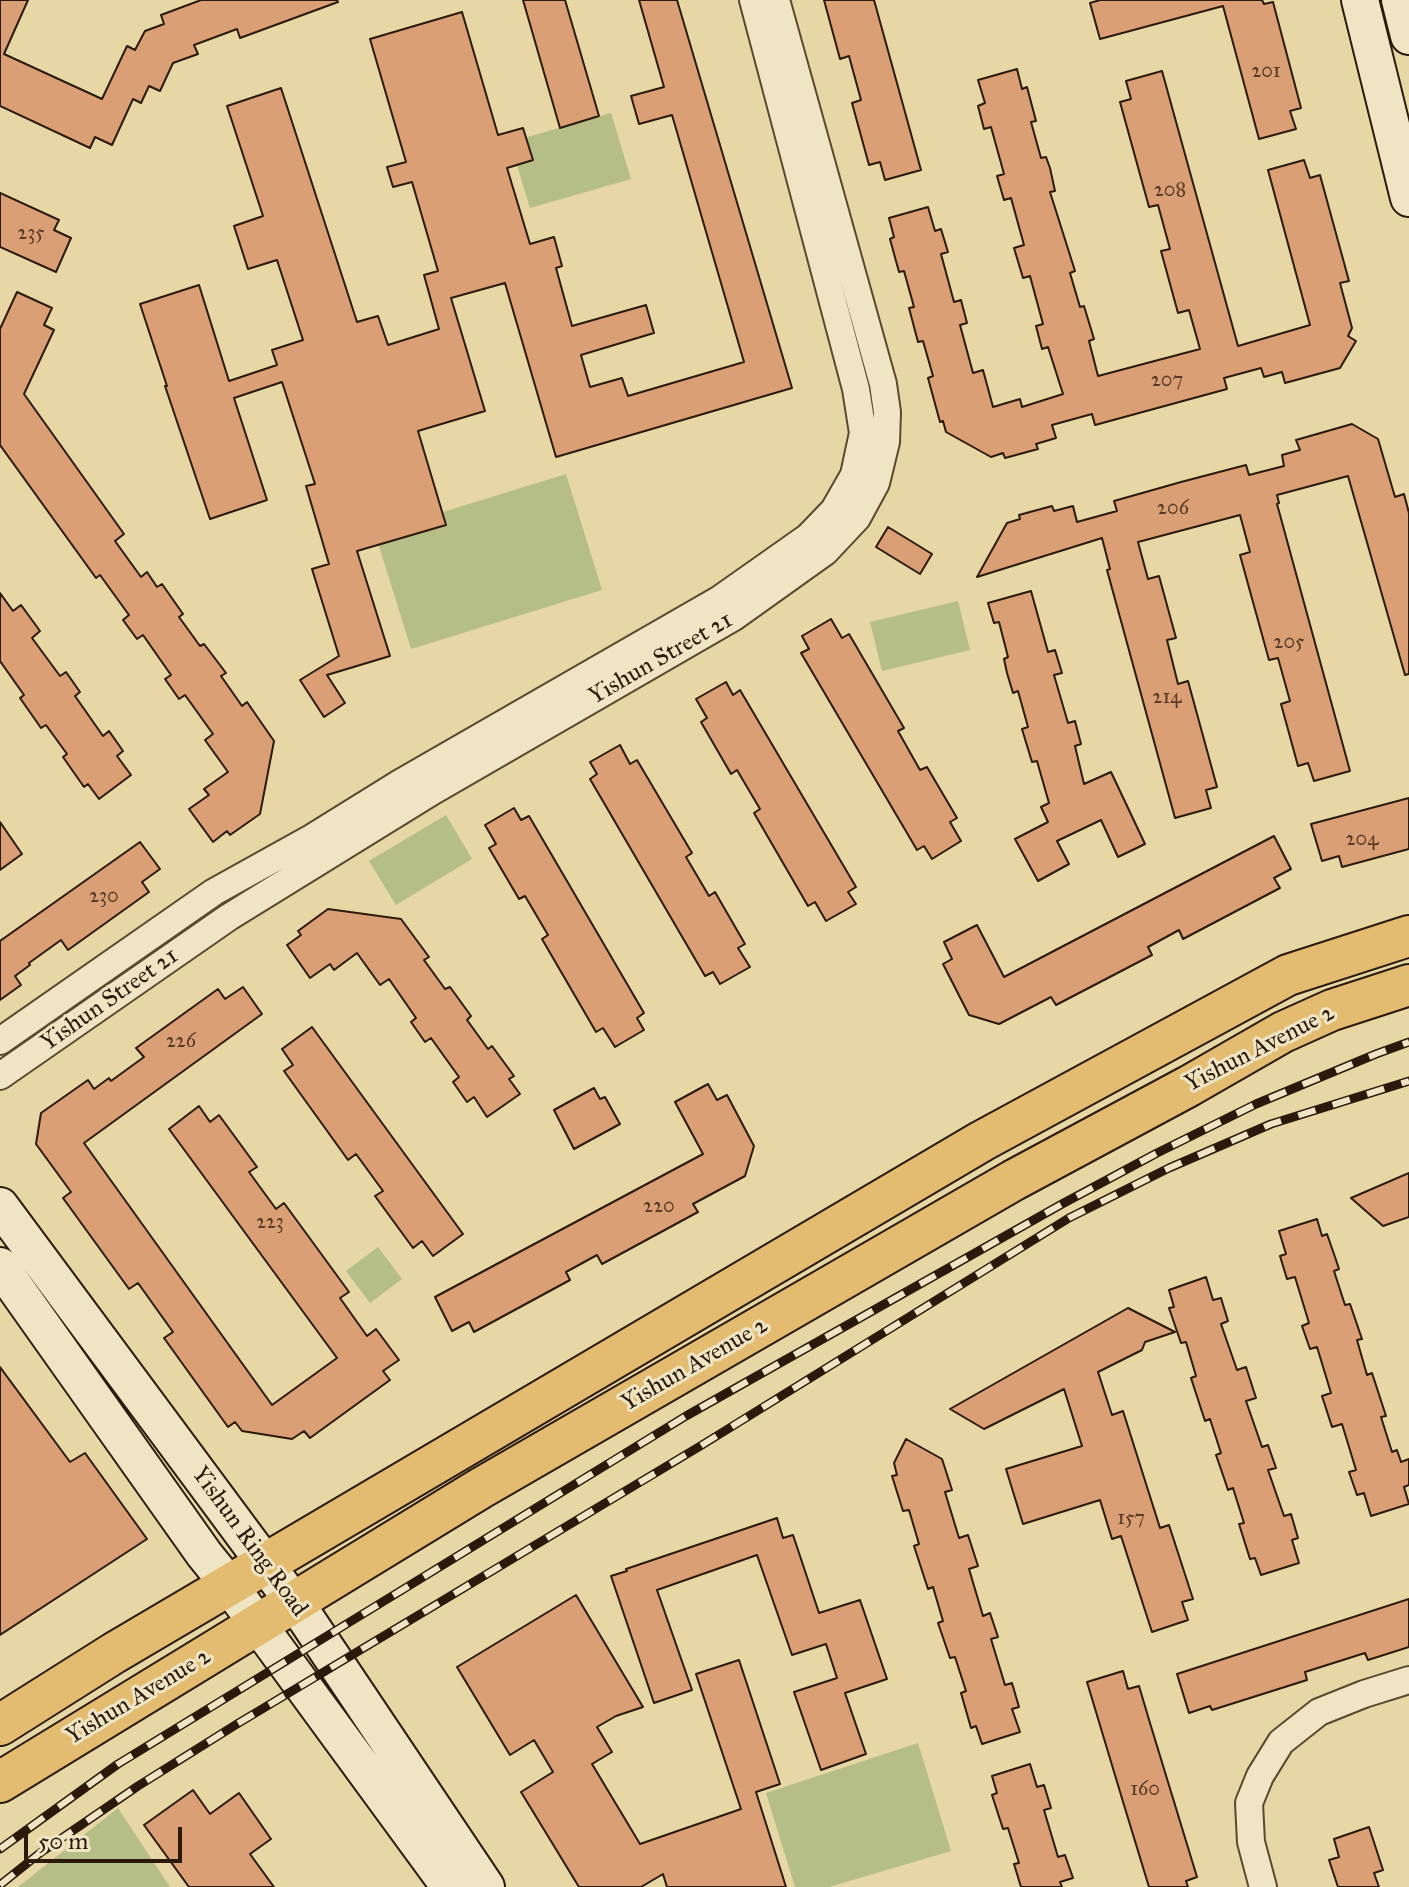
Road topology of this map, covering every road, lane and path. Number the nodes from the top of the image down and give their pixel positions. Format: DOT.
graph roads {
  1 [pos="753,0"];
  2 [pos="776,0"];
  3 [pos="1360,0"];
  4 [pos="1400,0"];
  5 [pos="1409,36"];
  6 [pos="1409,198"];
  7 [pos="1409,936"];
  8 [pos="1409,985"];
  9 [pos="1199,1022"];
  10 [pos="1283,1032"];
  11 [pos="0,1041"];
  12 [pos="0,1076"];
  13 [pos="0,1206"];
  14 [pos="0,1266"];
  15 [pos="266,1564"];
  16 [pos="229,1585"];
  17 [pos="294,1602"];
  18 [pos="258,1624"];
  19 [pos="1409,1680"];
  20 [pos="1409,1696"];
  21 [pos="0,1725"];
  22 [pos="0,1782"];
  23 [pos="450,1887"];
  24 [pos="486,1887"];
  25 [pos="1263,1887"];
  26 [pos="1281,1887"];
  1 -- 11 [label="street, Yishun Street 21"];
  2 -- 12 [label="street, Yishun Street 21"];
  3 -- 6 [label="main road"];
  4 -- 5 [label="main road"];
  7 -- 9 [label="main road, Yishun Avenue 2"];
  8 -- 10 [label="main road, Yishun Avenue 2"];
  9 -- 10 [label="main road"];
  9 -- 15 [label="main road, Yishun Avenue 2"];
  10 -- 17 [label="main road, Yishun Avenue 2"];
  13 -- 15 [label="main road, Yishun Ring Road"];
  14 -- 16 [label="main road, Yishun Ring Road"];
  15 -- 16 [label="main road, Yishun Avenue 2"];
  15 -- 17 [label="main road, Yishun Ring Road"];
  16 -- 18 [label="main road, Yishun Ring Road"];
  16 -- 21 [label="main road, Yishun Avenue 2"];
  17 -- 18 [label="main road, Yishun Avenue 2"];
  17 -- 24 [label="main road, Yishun Ring Road"];
  18 -- 22 [label="main road, Yishun Avenue 2"];
  18 -- 23 [label="main road, Yishun Ring Road"];
  19 -- 25 [label="street"];
  20 -- 26 [label="street"];
}
